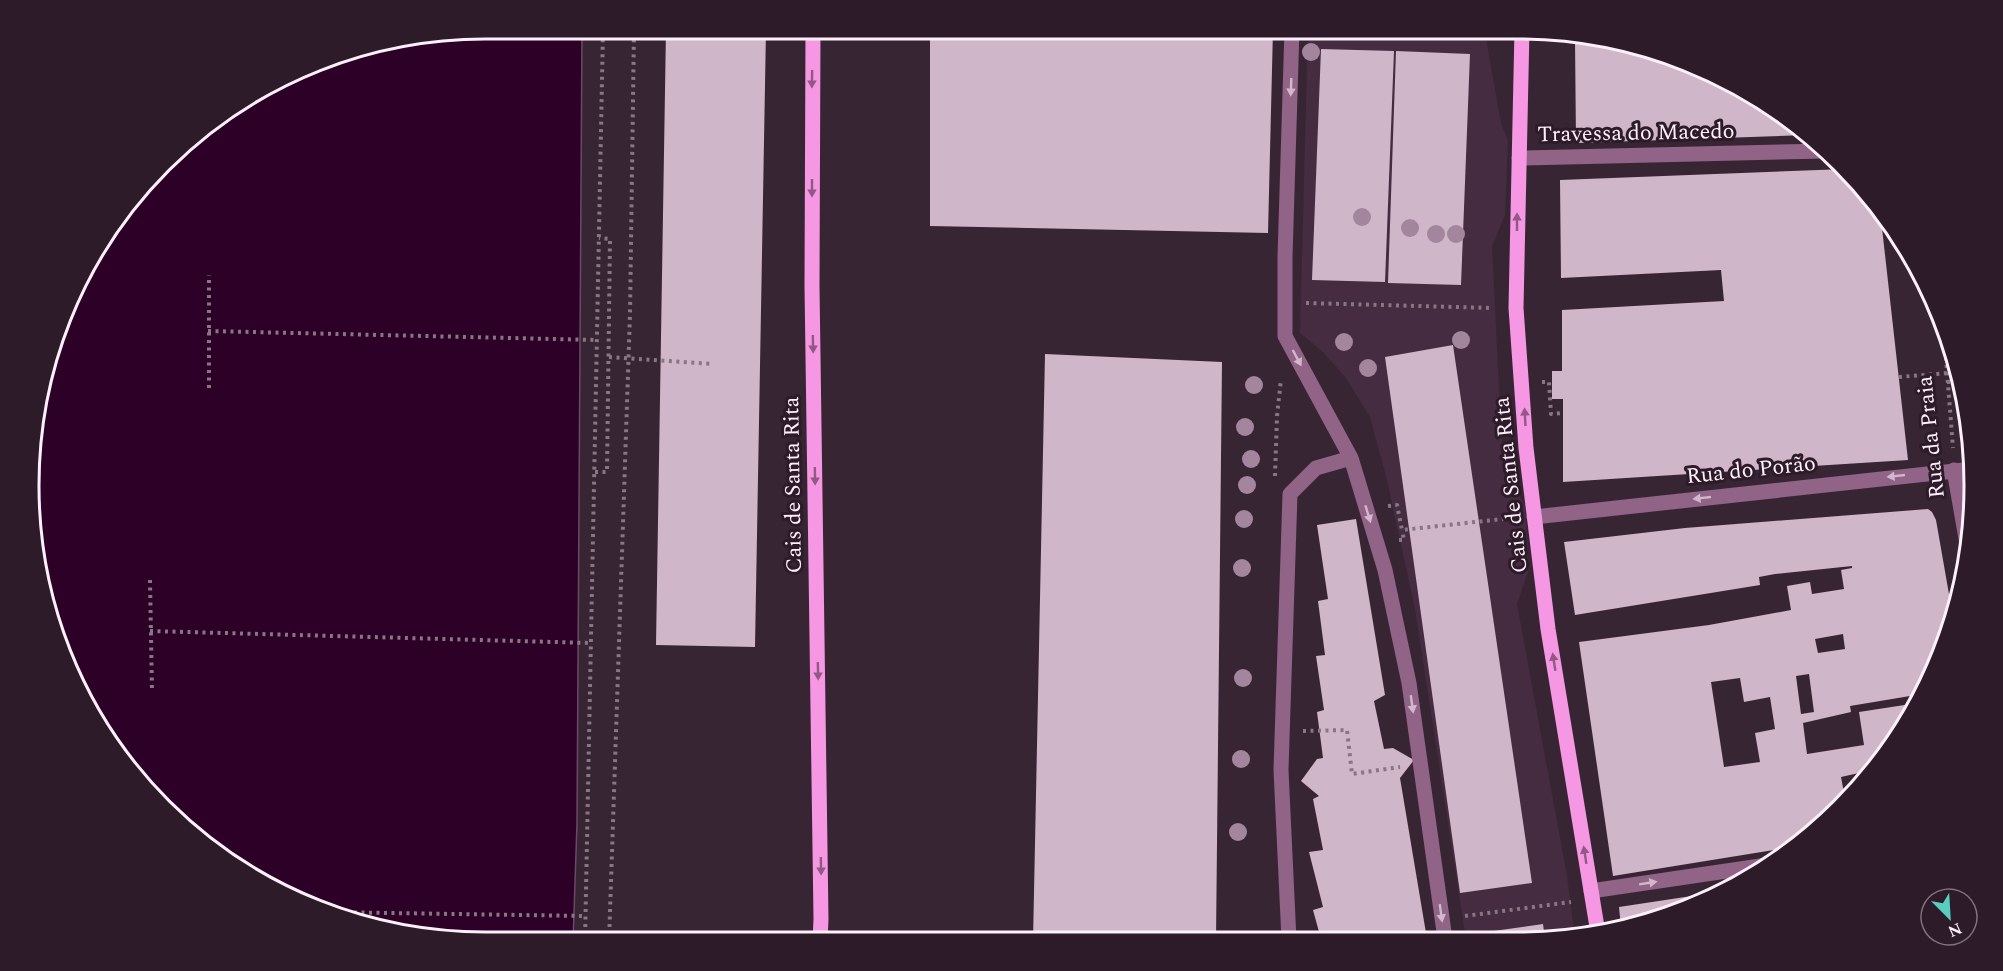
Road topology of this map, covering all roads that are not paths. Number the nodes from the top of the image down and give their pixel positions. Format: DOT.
graph roads {
  1 [pos="813,39"];
  2 [pos="1292,39"];
  3 [pos="1522,39"];
  4 [pos="1813,151"];
  5 [pos="1519,158"];
  6 [pos="1351,458"];
  7 [pos="1954,470"];
  8 [pos="1963,470"];
  9 [pos="1534,517"];
  10 [pos="1963,519"];
  11 [pos="1747,868"];
  12 [pos="1591,895"];
  13 [pos="821,919"];
  14 [pos="1596,924"];
  15 [pos="820,932"];
  16 [pos="824,932"];
  17 [pos="1290,932"];
  18 [pos="1443,932"];
  1 -- 13 [label="main road, Cais de Santa Rita, one-way"];
  2 -- 6 [label="street, one-way"];
  3 -- 5 [label="main road, Cais de Santa Rita"];
  4 -- 5 [label="street, Travessa do Macedo"];
  9 -- 5 [label="main road, Cais de Santa Rita, one-way"];
  6 -- 17 [label="street"];
  6 -- 18 [label="street, one-way"];
  7 -- 8 [label="street, Rua do Porão"];
  7 -- 9 [label="street, Rua do Porão, one-way"];
  7 -- 10 [label="street, Rua da Praia"];
  12 -- 9 [label="main road, Cais de Santa Rita, one-way"];
  12 -- 11 [label="street, one-way"];
  12 -- 14 [label="main road, Cais de Santa Rita"];
  13 -- 15 [label="main road, Cais de Santa Rita"];
  13 -- 16 [label="main road"];
}
